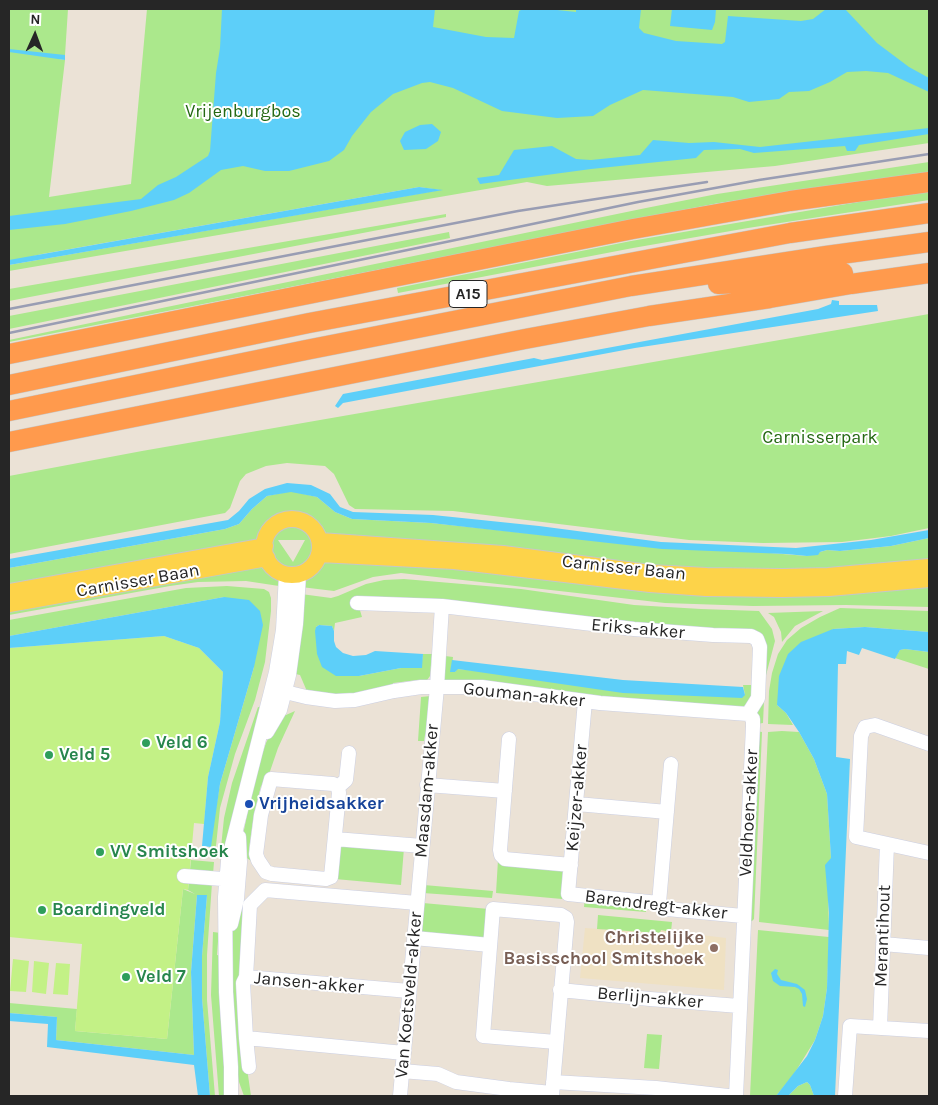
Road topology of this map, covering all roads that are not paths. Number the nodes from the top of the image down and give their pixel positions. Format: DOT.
graph roads {
  1 [pos="929,182"];
  2 [pos="929,213"];
  3 [pos="929,242"];
  4 [pos="929,265"];
  5 [pos="929,273"];
  6 [pos="631,286"];
  7 [pos="188,319"];
  8 [pos="9,354"];
  9 [pos="9,366"];
  10 [pos="9,385"];
  11 [pos="9,411"];
  12 [pos="9,442"];
  13 [pos="320,547"];
  14 [pos="266,552"];
  15 [pos="929,567"];
  16 [pos="293,575"];
  17 [pos="929,579"];
  18 [pos="9,592"];
  19 [pos="357,603"];
  20 [pos="9,604"];
  21 [pos="442,606"];
  22 [pos="437,687"];
  23 [pos="279,691"];
  24 [pos="586,701"];
  25 [pos="748,714"];
  26 [pos="509,739"];
  27 [pos="929,744"];
  28 [pos="349,753"];
  29 [pos="671,764"];
  30 [pos="427,784"];
  31 [pos="338,787"];
  32 [pos="505,791"];
  33 [pos="577,804"];
  34 [pos="668,812"];
  35 [pos="334,839"];
  36 [pos="887,844"];
  37 [pos="422,846"];
  38 [pos="929,853"];
  39 [pos="571,864"];
  40 [pos="184,876"];
  41 [pos="232,880"];
  42 [pos="568,894"];
  43 [pos="417,899"];
  44 [pos="659,903"];
  45 [pos="743,916"];
  46 [pos="414,938"];
  47 [pos="883,944"];
  48 [pos="490,945"];
  49 [pos="929,948"];
  50 [pos="246,977"];
  51 [pos="560,990"];
  52 [pos="409,991"];
  53 [pos="739,1006"];
  54 [pos="880,1028"];
  55 [pos="929,1031"];
  56 [pos="246,1038"];
  57 [pos="556,1042"];
  58 [pos="404,1053"];
  59 [pos="231,1067"];
  60 [pos="249,1067"];
  61 [pos="402,1070"];
  62 [pos="552,1090"];
  63 [pos="231,1096"];
  64 [pos="240,1096"];
  65 [pos="400,1096"];
  66 [pos="728,1096"];
  67 [pos="736,1096"];
  68 [pos="845,1096"];
  1 -- 7 [label="highway, A15"];
  2 -- 10 [label="highway, A15"];
  3 -- 6 [label="highway, A15"];
  4 -- 6 [label="highway, A15"];
  5 -- 12 [label="highway"];
  6 -- 11 [label="highway, A15"];
  7 -- 8 [label="highway, A15"];
  7 -- 9 [label="highway, A15"];
  13 -- 14 [label="main road"];
  13 -- 15 [label="main road, Carnisser Baan"];
  13 -- 16 [label="main road"];
  13 -- 17 [label="main road, Carnisser Baan"];
  14 -- 16 [label="main road"];
  14 -- 18 [label="main road, Carnisser Baan"];
  14 -- 20 [label="main road, Carnisser Baan"];
  16 -- 23 [label="street"];
  19 -- 21 [label="street, Eriks-akker"];
  21 -- 22 [label="street"];
  21 -- 25 [label="street, Eriks-akker"];
  22 -- 23 [label="street, Gouman-akker"];
  22 -- 24 [label="street, Gouman-akker"];
  22 -- 30 [label="street, Maasdam-akker"];
  23 -- 41 [label="street"];
  24 -- 25 [label="street, Gouman-akker"];
  24 -- 33 [label="street, Keijzer-akker"];
  25 -- 45 [label="street, Veldhoen-akker"];
  26 -- 32 [label="street"];
  27 -- 36 [label="street"];
  28 -- 31 [label="street"];
  29 -- 34 [label="street"];
  30 -- 32 [label="street"];
  30 -- 37 [label="street, Maasdam-akker"];
  31 -- 35 [label="street"];
  31 -- 35 [label="street"];
  32 -- 39 [label="street"];
  33 -- 34 [label="street"];
  33 -- 39 [label="street, Keijzer-akker"];
  34 -- 44 [label="street"];
  35 -- 37 [label="street"];
  36 -- 38 [label="street"];
  36 -- 47 [label="street, Merantihout"];
  37 -- 43 [label="street, Maasdam-akker"];
  39 -- 42 [label="street, Keijzer-akker"];
  40 -- 41 [label="street"];
  41 -- 59 [label="street"];
  42 -- 44 [label="street, Barendregt-akker"];
  43 -- 46 [label="street, Van Koetsveld-akker"];
  43 -- 50 [label="street, Jansen-akker"];
  44 -- 45 [label="street, Barendregt-akker"];
  45 -- 53 [label="street, Veldhoen-akker"];
  46 -- 48 [label="street"];
  46 -- 52 [label="street, Van Koetsveld-akker"];
  47 -- 49 [label="street"];
  47 -- 54 [label="street, Merantihout"];
  48 -- 51 [label="street"];
  48 -- 57 [label="street"];
  50 -- 52 [label="street, Jansen-akker"];
  50 -- 56 [label="street"];
  51 -- 53 [label="street, Berlijn-akker"];
  51 -- 57 [label="street"];
  52 -- 58 [label="street, Van Koetsveld-akker"];
  53 -- 67 [label="street, Veldhoen-akker"];
  54 -- 55 [label="street"];
  54 -- 68 [label="street"];
  56 -- 58 [label="street"];
  56 -- 60 [label="street"];
  57 -- 62 [label="street"];
  58 -- 61 [label="street, Van Koetsveld-akker"];
  59 -- 63 [label="street"];
  59 -- 64 [label="street"];
  61 -- 62 [label="street"];
  61 -- 65 [label="street, Van Koetsveld-akker"];
  62 -- 66 [label="street"];
}
